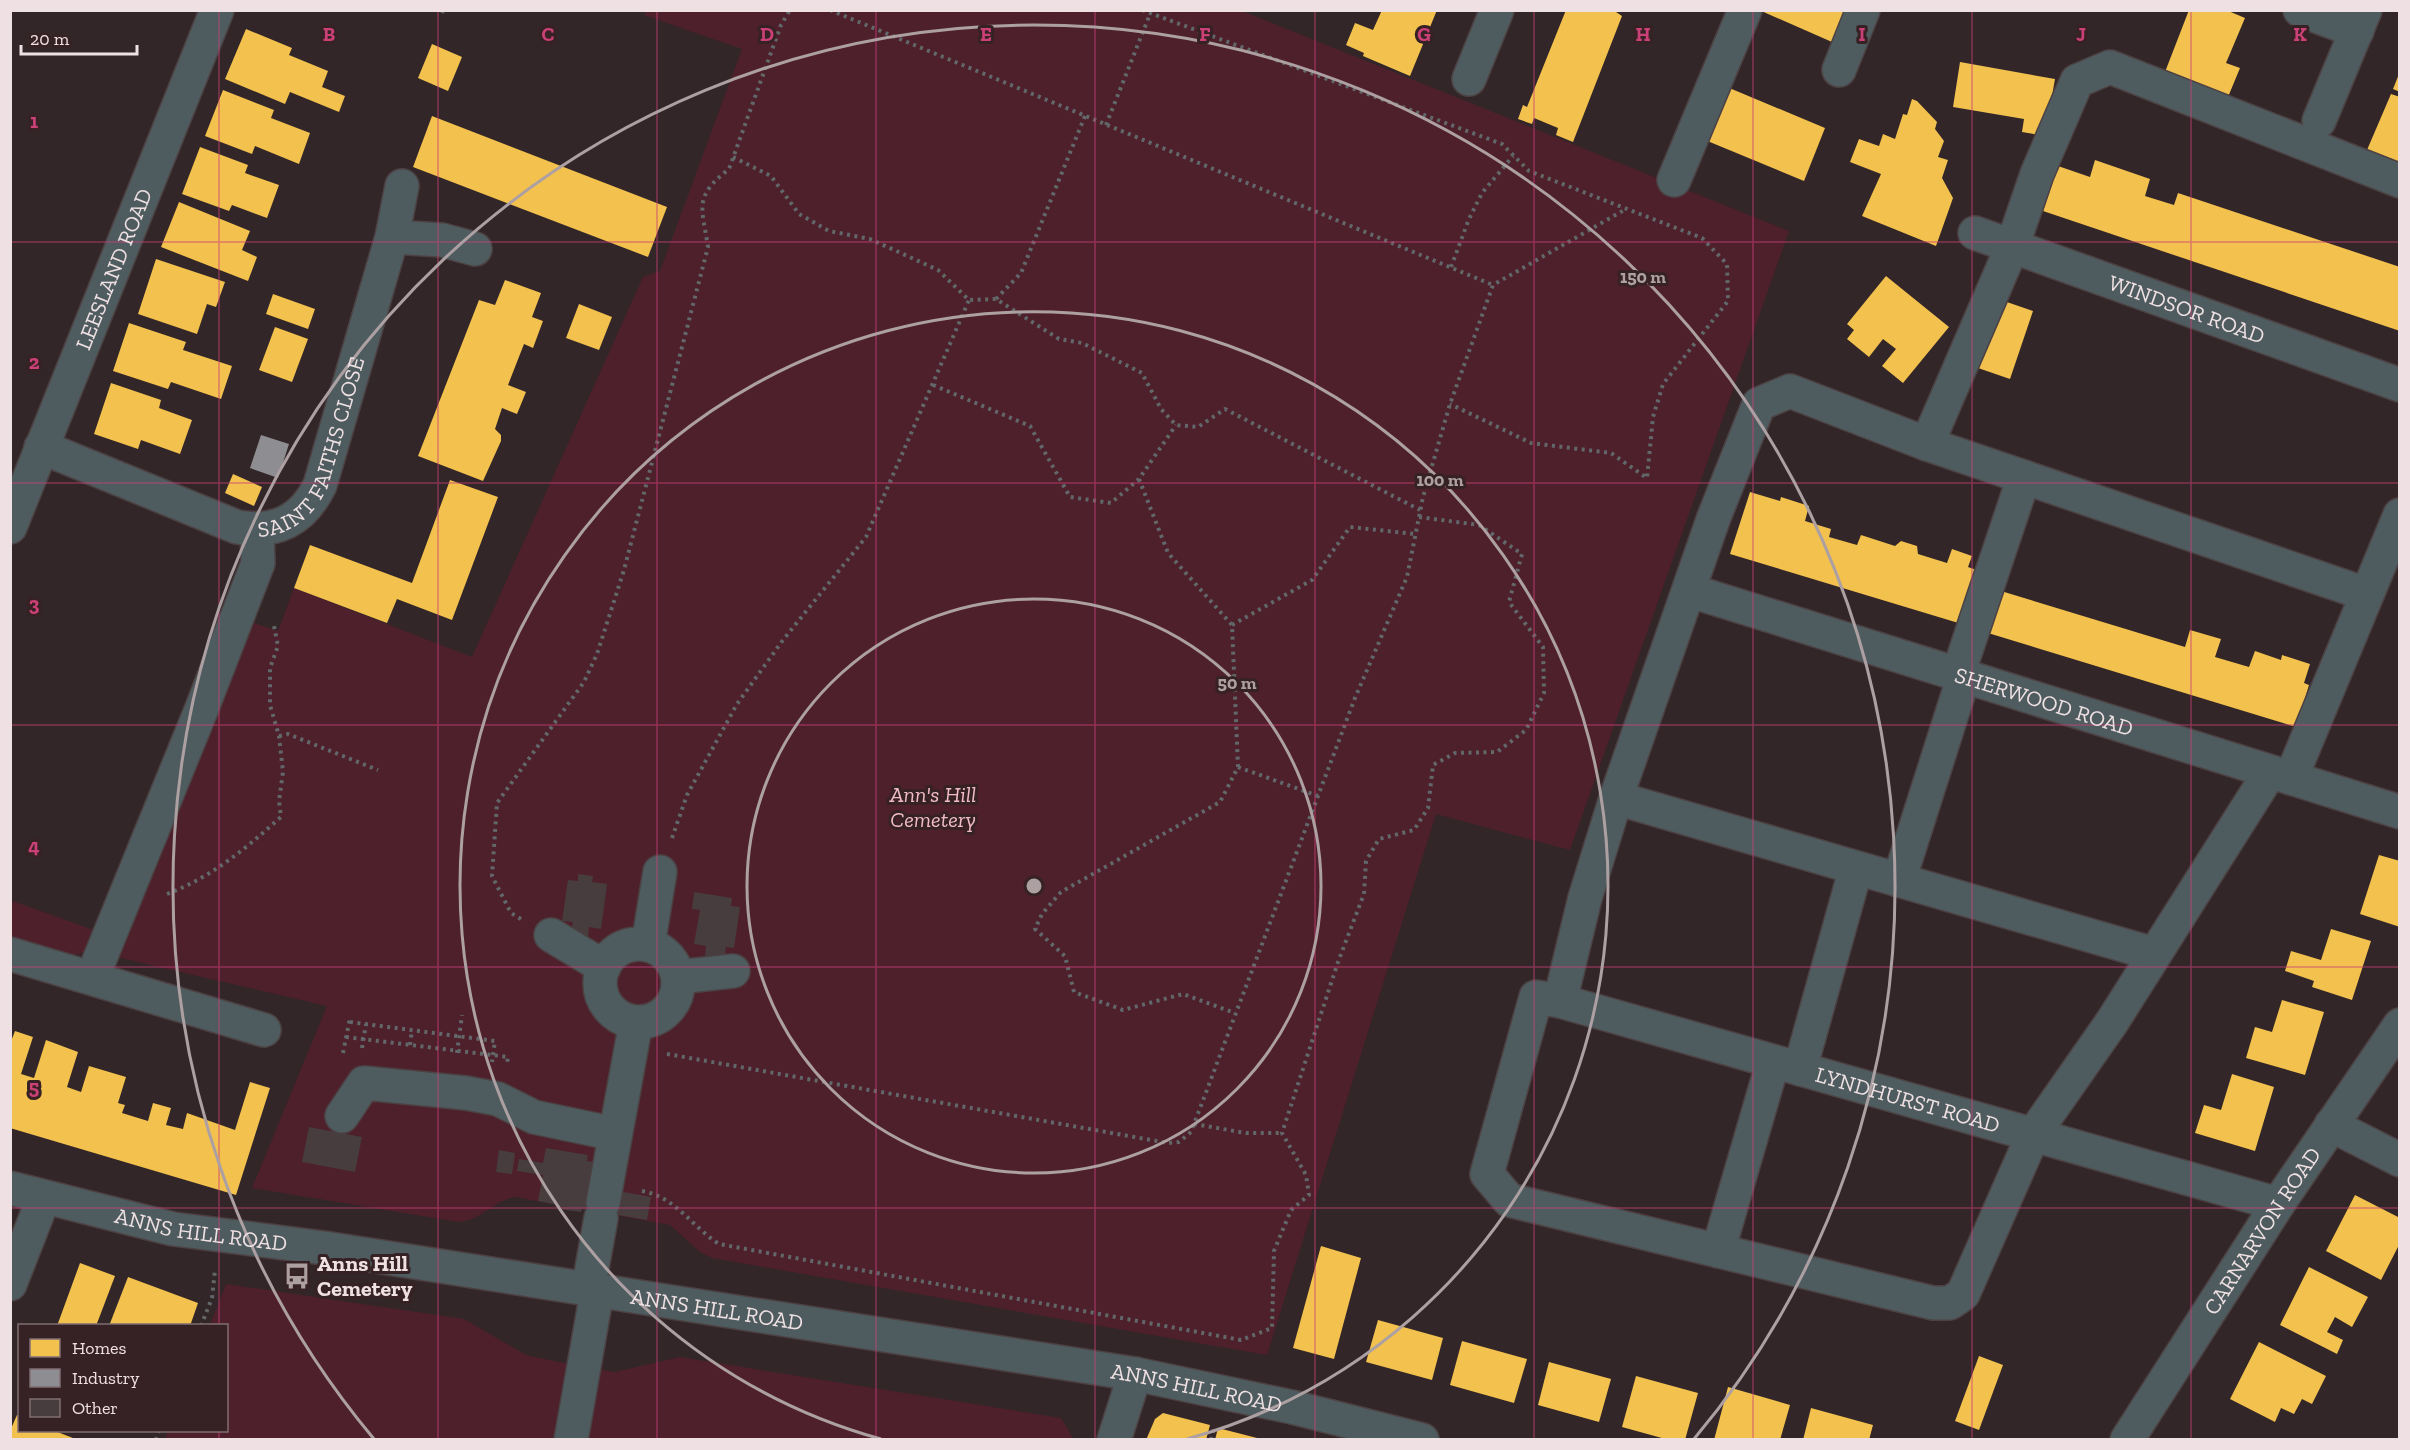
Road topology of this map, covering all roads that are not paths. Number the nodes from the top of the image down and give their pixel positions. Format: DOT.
graph roads {
  1 [pos="217,10"];
  2 [pos="1497,10"];
  3 [pos="1745,10"];
  4 [pos="1863,10"];
  5 [pos="2300,10"];
  6 [pos="2361,20"];
  7 [pos="1839,70"];
  8 [pos="1469,79"];
  9 [pos="2319,122"];
  10 [pos="1674,180"];
  11 [pos="2400,181"];
  12 [pos="402,186"];
  13 [pos="1975,233"];
  14 [pos="392,237"];
  15 [pos="2012,246"];
  16 [pos="476,249"];
  17 [pos="2400,385"];
  18 [pos="1927,444"];
  19 [pos="41,447"];
  20 [pos="2024,477"];
  21 [pos="2400,514"];
  22 [pos="10,527"];
  23 [pos="257,530"];
  24 [pos="1691,591"];
  25 [pos="2366,594"];
  26 [pos="1961,675"];
  27 [pos="2281,775"];
  28 [pos="1616,798"];
  29 [pos="2400,812"];
  30 [pos="1856,868"];
  31 [pos="660,872"];
  32 [pos="1899,880"];
  33 [pos="551,935"];
  34 [pos="648,945"];
  35 [pos="10,954"];
  36 [pos="2154,954"];
  37 [pos="604,967"];
  38 [pos="733,971"];
  39 [pos="678,977"];
  40 [pos="92,978"];
  41 [pos="1548,999"];
  42 [pos="2400,1025"];
  43 [pos="264,1030"];
  44 [pos="633,1035"];
  45 [pos="1787,1066"];
  46 [pos="342,1116"];
  47 [pos="2331,1125"];
  48 [pos="615,1134"];
  49 [pos="2033,1135"];
  50 [pos="2400,1160"];
  51 [pos="10,1188"];
  52 [pos="44,1197"];
  53 [pos="2278,1204"];
  54 [pos="1718,1251"];
  55 [pos="10,1284"];
  56 [pos="592,1291"];
  57 [pos="1135,1374"];
  58 [pos="570,1440"];
  59 [pos="1114,1440"];
  60 [pos="1422,1440"];
  61 [pos="2127,1440"];
  1 -- 19 [label="street, LEESLAND ROAD"];
  2 -- 8 [label="street"];
  3 -- 10 [label="street"];
  4 -- 7 [label="street"];
  5 -- 6 [label="street"];
  6 -- 9 [label="street"];
  11 -- 15 [label="street"];
  12 -- 14 [label="street, SAINT FAITHS CLOSE"];
  13 -- 15 [label="street, WINDSOR ROAD"];
  14 -- 16 [label="street"];
  14 -- 23 [label="street, SAINT FAITHS CLOSE"];
  15 -- 17 [label="street, WINDSOR ROAD"];
  15 -- 18 [label="street"];
  18 -- 20 [label="street"];
  18 -- 24 [label="street"];
  19 -- 22 [label="street, LEESLAND ROAD"];
  19 -- 23 [label="street, SAINT FAITHS CLOSE"];
  20 -- 25 [label="street"];
  20 -- 26 [label="street"];
  21 -- 25 [label="street"];
  23 -- 40 [label="street"];
  24 -- 26 [label="street, SHERWOOD ROAD"];
  24 -- 28 [label="street"];
  25 -- 27 [label="street"];
  26 -- 27 [label="street, SHERWOOD ROAD"];
  26 -- 32 [label="street"];
  27 -- 29 [label="street, SHERWOOD ROAD"];
  27 -- 36 [label="street"];
  28 -- 30 [label="street"];
  28 -- 41 [label="street"];
  30 -- 32 [label="street"];
  30 -- 45 [label="street"];
  31 -- 34 [label="street"];
  32 -- 36 [label="street"];
  33 -- 37 [label="street"];
  34 -- 37 [label="street"];
  34 -- 39 [label="street"];
  35 -- 40 [label="street"];
  36 -- 49 [label="street"];
  37 -- 44 [label="street"];
  38 -- 39 [label="street"];
  39 -- 44 [label="street"];
  40 -- 43 [label="street"];
  41 -- 45 [label="street, LYNDHURST ROAD"];
  41 -- 54 [label="street"];
  42 -- 47 [label="street, CARNARVON ROAD"];
  44 -- 48 [label="street"];
  45 -- 49 [label="street, LYNDHURST ROAD"];
  45 -- 54 [label="street"];
  46 -- 48 [label="street"];
  47 -- 50 [label="street"];
  47 -- 53 [label="street, CARNARVON ROAD"];
  48 -- 56 [label="street"];
  49 -- 53 [label="street, LYNDHURST ROAD"];
  49 -- 54 [label="street"];
  51 -- 52 [label="street, ANNS HILL ROAD"];
  52 -- 55 [label="street"];
  52 -- 56 [label="street, ANNS HILL ROAD"];
  53 -- 61 [label="street, CARNARVON ROAD"];
  56 -- 57 [label="street, ANNS HILL ROAD"];
  56 -- 58 [label="street"];
  57 -- 59 [label="street"];
  57 -- 60 [label="street, ANNS HILL ROAD"];
}
